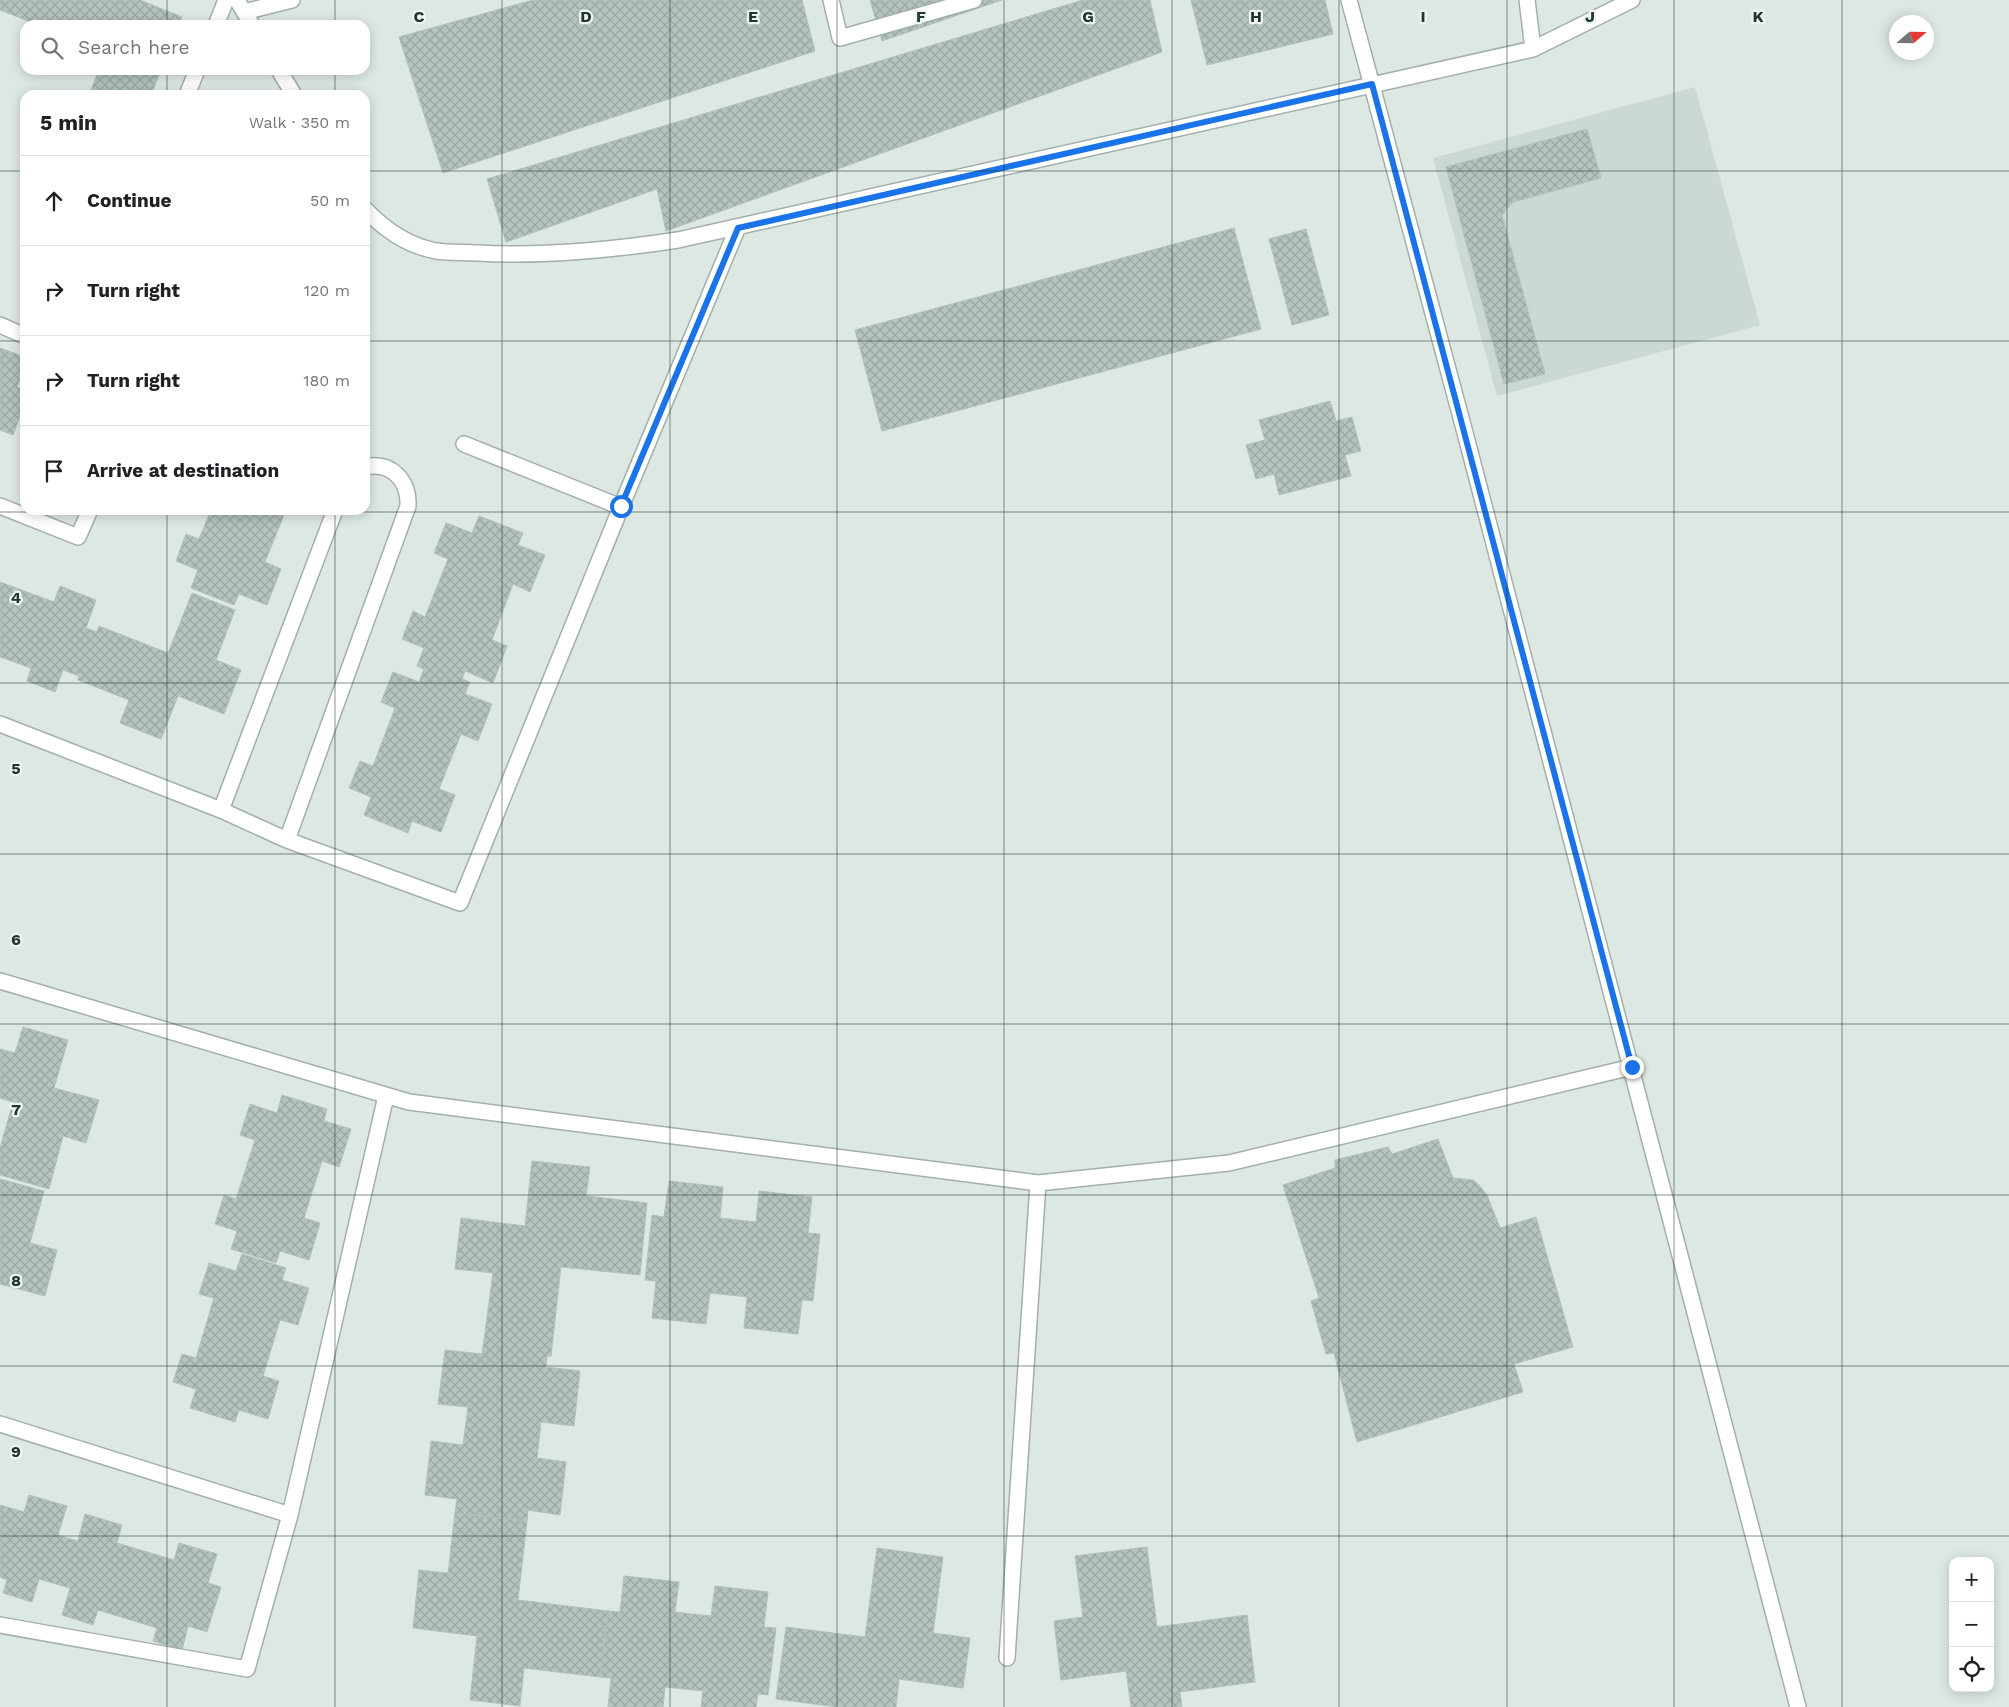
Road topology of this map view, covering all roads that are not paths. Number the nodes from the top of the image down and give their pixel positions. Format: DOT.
graph roads {
  1 [pos="226,0"];
  2 [pos="292,0"];
  3 [pos="831,0"];
  4 [pos="974,0"];
  5 [pos="1349,0"];
  6 [pos="1527,0"];
  7 [pos="1632,0"];
  8 [pos="245,12"];
  9 [pos="218,20"];
  10 [pos="1533,49"];
  11 [pos="195,75"];
  12 [pos="282,75"];
  13 [pos="1372,84"];
  14 [pos="189,90"];
  15 [pos="291,90"];
  16 [pos="370,214"];
  17 [pos="738,228"];
  18 [pos="0,325"];
  19 [pos="20,334"];
  20 [pos="464,444"];
  21 [pos="370,467"];
  22 [pos="0,506"];
  23 [pos="621,506"];
  24 [pos="20,514"];
  25 [pos="23,515"];
  26 [pos="88,515"];
  27 [pos="334,515"];
  28 [pos="0,724"];
  29 [pos="221,810"];
  30 [pos="287,840"];
  31 [pos="0,981"];
  32 [pos="1632,1067"];
  33 [pos="386,1096"];
  34 [pos="1038,1183"];
  35 [pos="0,1424"];
  36 [pos="290,1515"];
  37 [pos="0,1625"];
  38 [pos="1007,1658"];
  39 [pos="1798,1707"];
  1 -- 9 [label="street"];
  2 -- 8 [label="street"];
  3 -- 4 [label="street"];
  5 -- 13 [label="street"];
  6 -- 10 [label="street"];
  7 -- 10 [label="street"];
  10 -- 13 [label="street"];
  11 -- 14 [label="street"];
  12 -- 15 [label="street"];
  13 -- 17 [label="street"];
  13 -- 32 [label="street"];
  16 -- 17 [label="street"];
  17 -- 23 [label="street"];
  18 -- 19 [label="street"];
  20 -- 23 [label="street"];
  21 -- 30 [label="street"];
  22 -- 24 [label="street"];
  23 -- 30 [label="street"];
  25 -- 26 [label="street"];
  27 -- 29 [label="street"];
  28 -- 29 [label="street"];
  29 -- 30 [label="street"];
  31 -- 33 [label="street"];
  32 -- 34 [label="street"];
  32 -- 39 [label="street"];
  33 -- 34 [label="street"];
  33 -- 36 [label="street"];
  34 -- 38 [label="street"];
  35 -- 36 [label="street"];
  36 -- 37 [label="street"];
}
